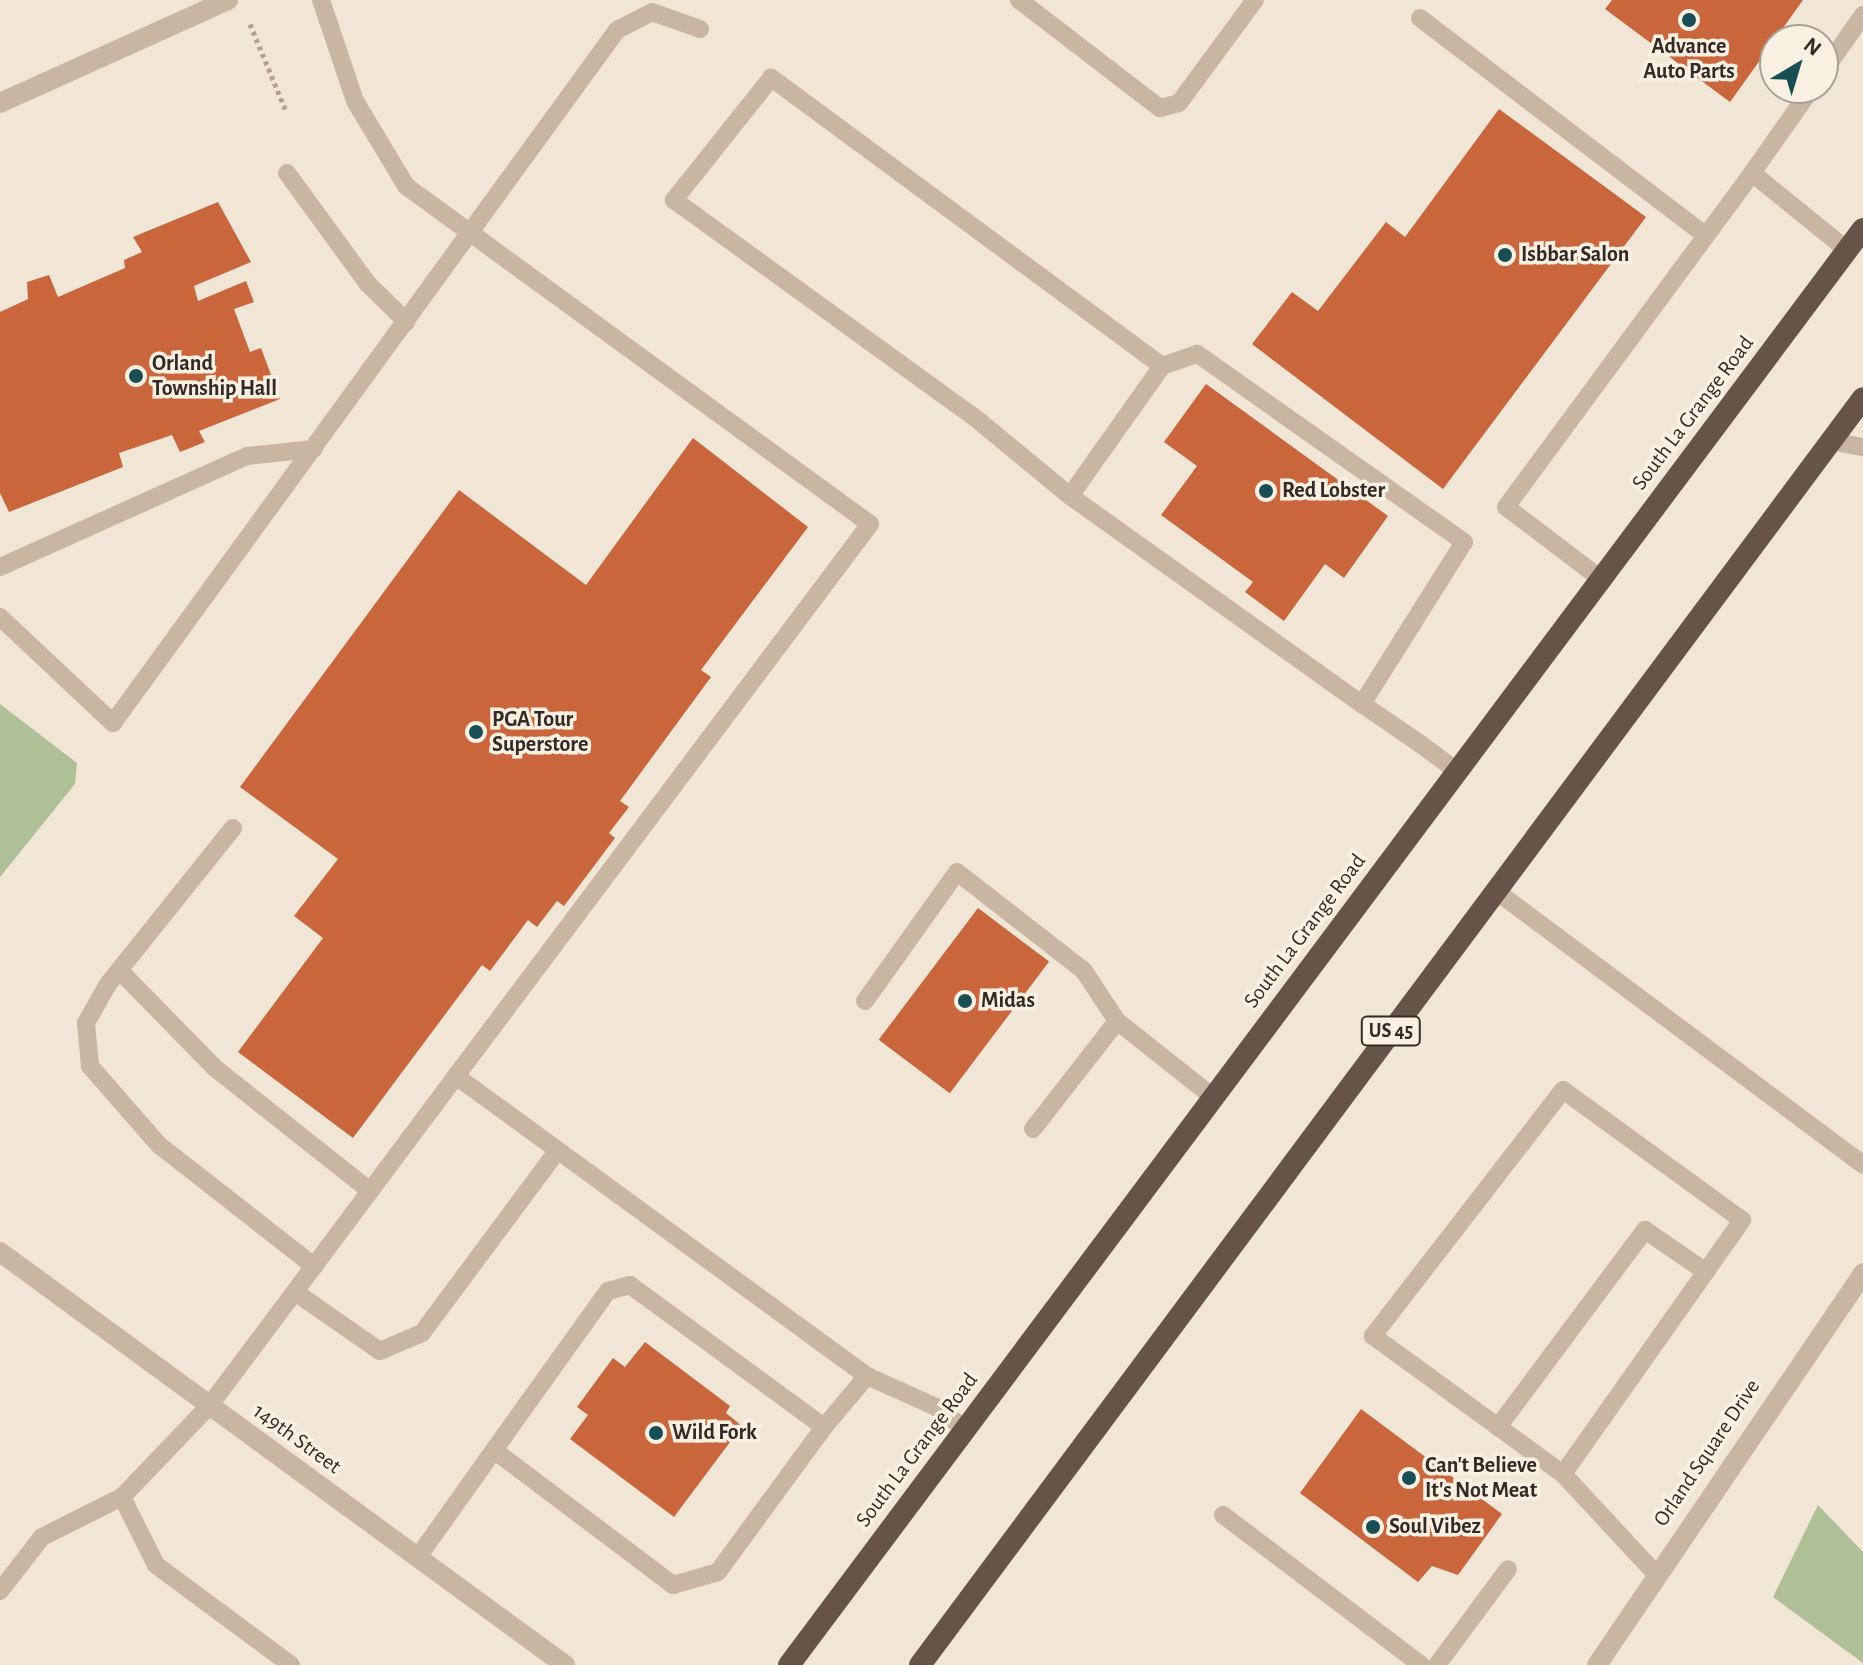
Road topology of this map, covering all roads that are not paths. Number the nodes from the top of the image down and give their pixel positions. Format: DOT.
graph roads {
  1 [pos="228,0"];
  2 [pos="321,0"];
  3 [pos="1019,0"];
  4 [pos="1255,0"];
  5 [pos="1863,15"];
  6 [pos="1420,18"];
  7 [pos="700,29"];
  8 [pos="1839,49"];
  9 [pos="0,103"];
  10 [pos="1801,104"];
  11 [pos="287,173"];
  12 [pos="1752,173"];
  13 [pos="1863,229"];
  14 [pos="1705,235"];
  15 [pos="471,236"];
  16 [pos="1847,250"];
  17 [pos="407,322"];
  18 [pos="1162,366"];
  19 [pos="1863,398"];
  20 [pos="1831,441"];
  21 [pos="1863,447"];
  22 [pos="314,449"];
  23 [pos="1070,496"];
  24 [pos="0,567"];
  25 [pos="1601,579"];
  26 [pos="0,617"];
  27 [pos="1362,704"];
  28 [pos="1457,771"];
  29 [pos="233,828"];
  30 [pos="1496,891"];
  31 [pos="119,970"];
  32 [pos="865,1001"];
  33 [pos="1117,1021"];
  34 [pos="456,1076"];
  35 [pos="1213,1097"];
  36 [pos="1033,1129"];
  37 [pos="557,1151"];
  38 [pos="1863,1165"];
  39 [pos="370,1191"];
  40 [pos="0,1252"];
  41 [pos="314,1266"];
  42 [pos="1706,1272"];
  43 [pos="1863,1273"];
  44 [pos="295,1292"];
  45 [pos="867,1376"];
  46 [pos="210,1405"];
  47 [pos="824,1427"];
  48 [pos="1498,1427"];
  49 [pos="965,1429"];
  50 [pos="494,1450"];
  51 [pos="1563,1474"];
  52 [pos="122,1497"];
  53 [pos="1223,1515"];
  54 [pos="418,1557"];
  55 [pos="1508,1569"];
  56 [pos="1655,1573"];
  57 [pos="0,1591"];
  58 [pos="291,1665"];
  59 [pos="565,1665"];
  60 [pos="789,1665"];
  61 [pos="920,1665"];
  62 [pos="1421,1665"];
  63 [pos="1437,1665"];
  64 [pos="1597,1665"];
  1 -- 9 [label="street"];
  2 -- 15 [label="lane"];
  3 -- 4 [label="lane"];
  5 -- 8 [label="lane"];
  6 -- 14 [label="lane"];
  7 -- 15 [label="lane"];
  10 -- 12 [label="lane"];
  11 -- 17 [label="lane"];
  12 -- 14 [label="lane"];
  12 -- 16 [label="lane"];
  13 -- 16 [label="highway, South La Grange Road"];
  14 -- 25 [label="lane"];
  15 -- 17 [label="lane"];
  15 -- 34 [label="lane"];
  16 -- 25 [label="highway, South La Grange Road"];
  17 -- 22 [label="lane"];
  18 -- 23 [label="lane"];
  18 -- 23 [label="lane"];
  18 -- 27 [label="lane"];
  19 -- 20 [label="highway, US 45"];
  20 -- 21 [label="lane"];
  20 -- 30 [label="highway, US 45"];
  22 -- 24 [label="lane"];
  22 -- 26 [label="lane"];
  23 -- 27 [label="lane"];
  25 -- 28 [label="highway, South La Grange Road"];
  27 -- 28 [label="lane"];
  28 -- 35 [label="highway, South La Grange Road"];
  29 -- 31 [label="lane"];
  30 -- 38 [label="lane"];
  30 -- 61 [label="highway, US 45"];
  31 -- 39 [label="lane"];
  31 -- 41 [label="lane"];
  32 -- 33 [label="lane"];
  33 -- 35 [label="lane"];
  33 -- 36 [label="lane"];
  34 -- 37 [label="lane"];
  34 -- 39 [label="lane"];
  35 -- 49 [label="highway, South La Grange Road"];
  37 -- 44 [label="lane"];
  37 -- 45 [label="lane"];
  39 -- 41 [label="lane"];
  40 -- 46 [label="street, 149th Street"];
  41 -- 44 [label="lane"];
  42 -- 48 [label="lane"];
  42 -- 48 [label="lane"];
  42 -- 51 [label="lane"];
  43 -- 56 [label="street, Orland Square Drive"];
  44 -- 46 [label="lane"];
  45 -- 47 [label="lane"];
  45 -- 49 [label="lane"];
  46 -- 52 [label="lane"];
  46 -- 54 [label="street, 149th Street"];
  47 -- 50 [label="lane"];
  47 -- 50 [label="lane"];
  48 -- 51 [label="lane"];
  49 -- 60 [label="highway, South La Grange Road"];
  50 -- 54 [label="lane"];
  51 -- 56 [label="lane"];
  52 -- 57 [label="lane"];
  52 -- 58 [label="lane"];
  53 -- 62 [label="lane"];
  54 -- 59 [label="street, 149th Street"];
  55 -- 63 [label="lane"];
  56 -- 64 [label="street, Orland Square Drive"];
}
